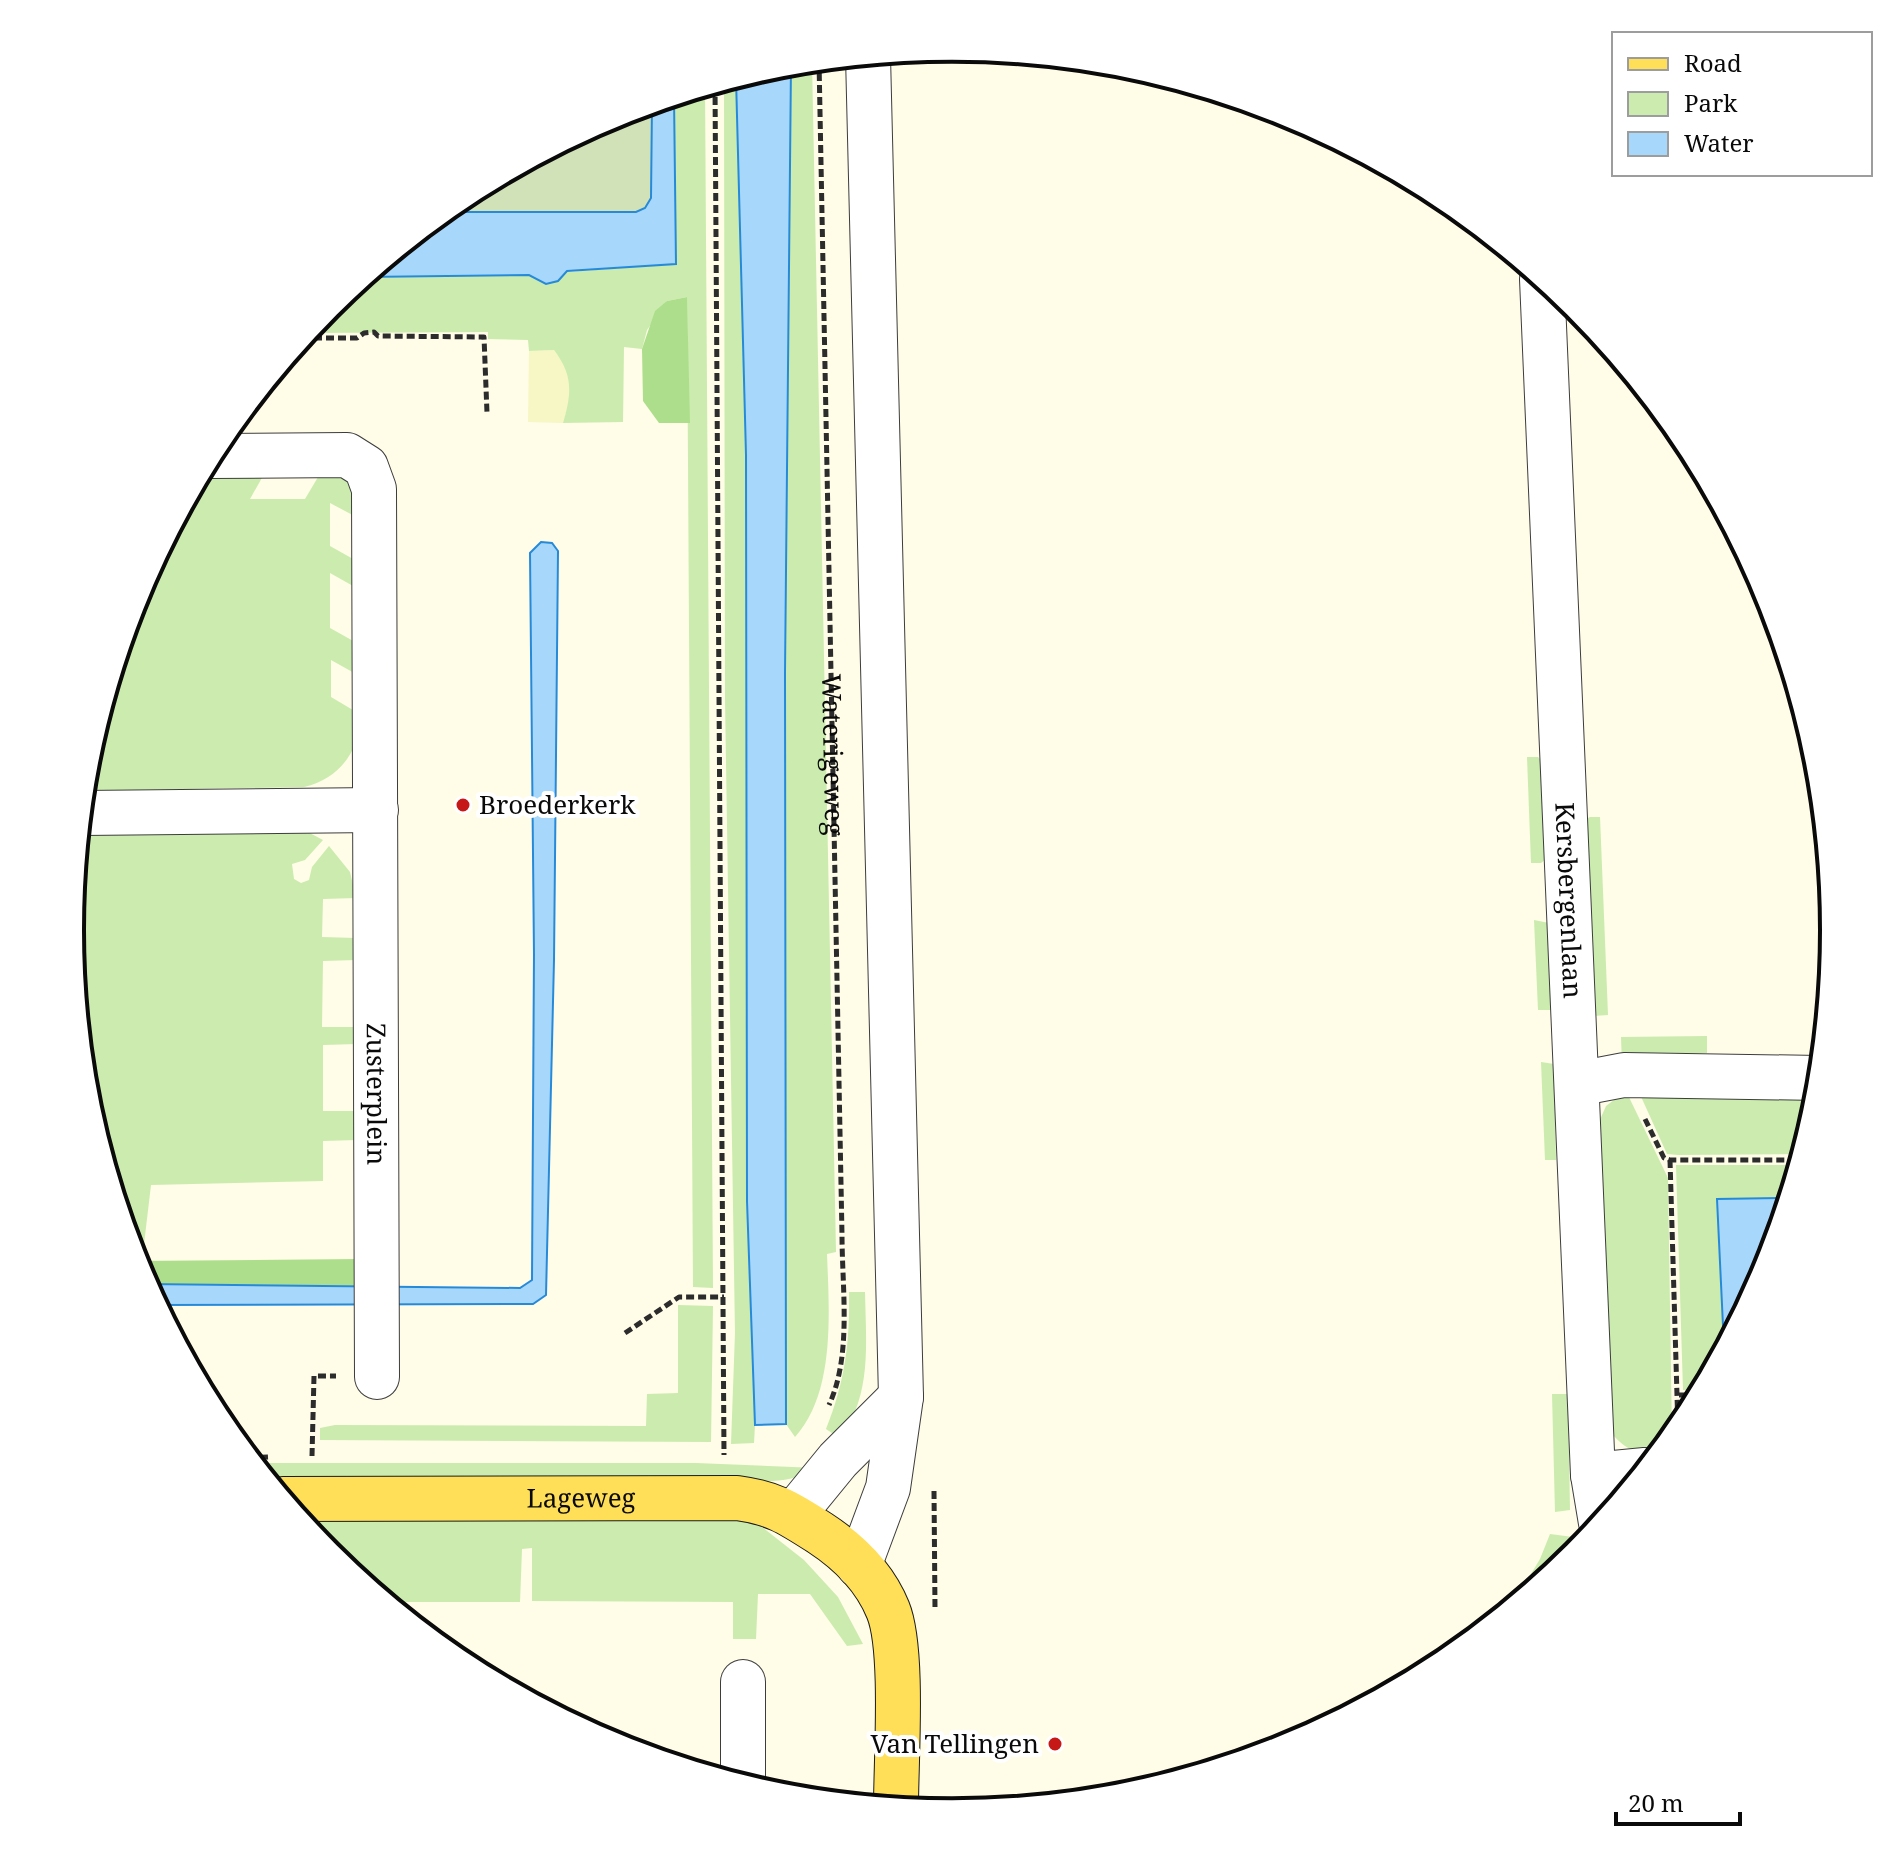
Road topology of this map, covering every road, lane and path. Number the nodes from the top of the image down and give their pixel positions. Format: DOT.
graph roads {
  1 [pos="868,66"];
  2 [pos="819,73"];
  3 [pos="715,96"];
  4 [pos="1543,294"];
  5 [pos="318,338"];
  6 [pos="487,413"];
  7 [pos="225,456"];
  8 [pos="376,810"];
  9 [pos="92,813"];
  10 [pos="1624,1075"];
  11 [pos="1807,1078"];
  12 [pos="1577,1084"];
  13 [pos="1670,1160"];
  14 [pos="1789,1160"];
  15 [pos="724,1297"];
  16 [pos="625,1333"];
  17 [pos="377,1377"];
  18 [pos="1679,1395"];
  19 [pos="1685,1395"];
  20 [pos="901,1397"];
  21 [pos="1679,1404"];
  22 [pos="823,1417"];
  23 [pos="312,1457"];
  24 [pos="724,1460"];
  25 [pos="1630,1471"];
  26 [pos="1593,1475"];
  27 [pos="297,1499"];
  28 [pos="1599,1509"];
  29 [pos="793,1515"];
  30 [pos="859,1566"];
  31 [pos="743,1682"];
  32 [pos="743,1772"];
  33 [pos="896,1796"];
  1 -- 20 [label="street, Waterigeweg"];
  2 -- 22 [label="path, Waterigeweg"];
  3 -- 15 [label="path"];
  4 -- 12 [label="street, Kersbergenlaan"];
  5 -- 6 [label="path"];
  7 -- 8 [label="street, Zusterplein"];
  8 -- 9 [label="street"];
  8 -- 17 [label="street, Zusterplein"];
  10 -- 11 [label="street"];
  10 -- 12 [label="street"];
  10 -- 13 [label="path"];
  12 -- 26 [label="street, Kersbergenlaan"];
  13 -- 14 [label="path"];
  13 -- 18 [label="path"];
  15 -- 16 [label="path"];
  15 -- 24 [label="path"];
  17 -- 23 [label="path"];
  18 -- 19 [label="path"];
  18 -- 21 [label="path"];
  20 -- 29 [label="street"];
  20 -- 30 [label="street, Waterigeweg"];
  25 -- 26 [label="street"];
  26 -- 28 [label="street, Kersbergenlaan"];
  27 -- 29 [label="main road, Lageweg"];
  29 -- 30 [label="main road, Lageweg"];
  30 -- 33 [label="main road"];
  31 -- 32 [label="street"];
}
